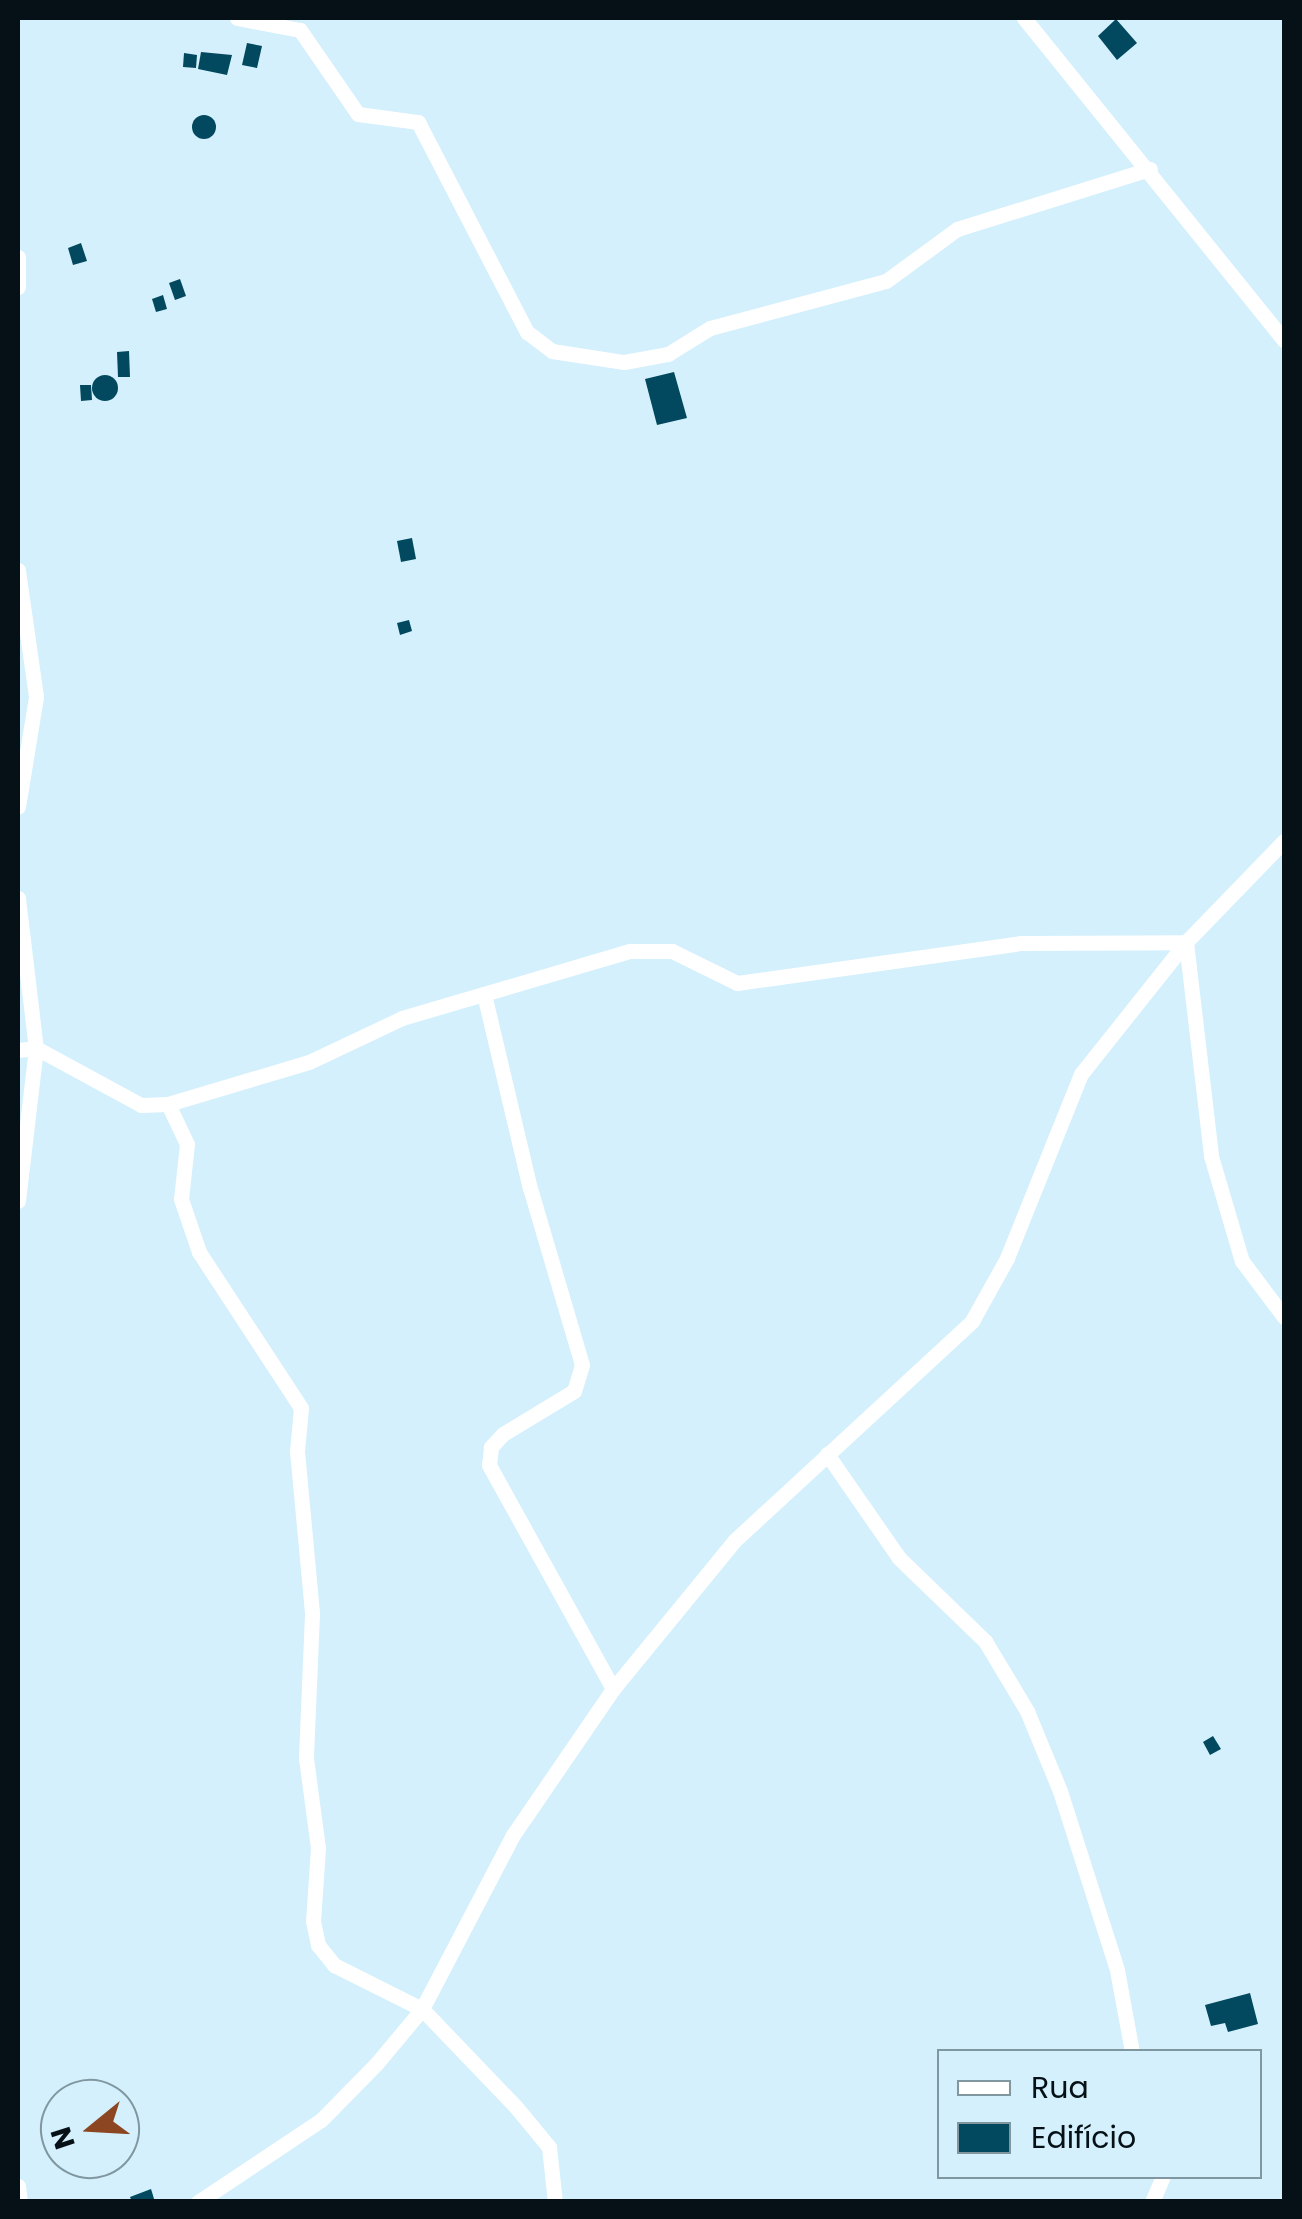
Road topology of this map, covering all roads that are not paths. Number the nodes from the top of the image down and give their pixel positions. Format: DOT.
graph roads {
  1 [pos="237,18"];
  2 [pos="1024,18"];
  3 [pos="1150,169"];
  4 [pos="18,258"];
  5 [pos="18,287"];
  6 [pos="1284,340"];
  7 [pos="18,570"];
  8 [pos="18,807"];
  9 [pos="1284,841"];
  10 [pos="18,898"];
  11 [pos="1186,942"];
  12 [pos="484,994"];
  13 [pos="36,1048"];
  14 [pos="18,1050"];
  15 [pos="168,1104"];
  16 [pos="18,1201"];
  17 [pos="1284,1317"];
  18 [pos="828,1454"];
  19 [pos="613,1689"];
  20 [pos="422,2009"];
  21 [pos="1131,2049"];
  22 [pos="1163,2179"];
  23 [pos="18,2186"];
  24 [pos="20,2202"];
  25 [pos="198,2202"];
  26 [pos="555,2202"];
  27 [pos="1152,2202"];
  1 -- 3 [label="street"];
  2 -- 3 [label="street"];
  3 -- 6 [label="street"];
  4 -- 5 [label="street"];
  7 -- 8 [label="street"];
  9 -- 11 [label="street"];
  10 -- 13 [label="street"];
  11 -- 12 [label="street"];
  11 -- 17 [label="street"];
  11 -- 18 [label="street"];
  12 -- 15 [label="street"];
  12 -- 19 [label="street"];
  13 -- 14 [label="street"];
  13 -- 15 [label="street"];
  13 -- 16 [label="street"];
  15 -- 20 [label="street"];
  18 -- 19 [label="street"];
  18 -- 21 [label="street"];
  19 -- 20 [label="street"];
  20 -- 25 [label="street"];
  20 -- 26 [label="street"];
  22 -- 27 [label="street"];
  23 -- 24 [label="street"];
}
